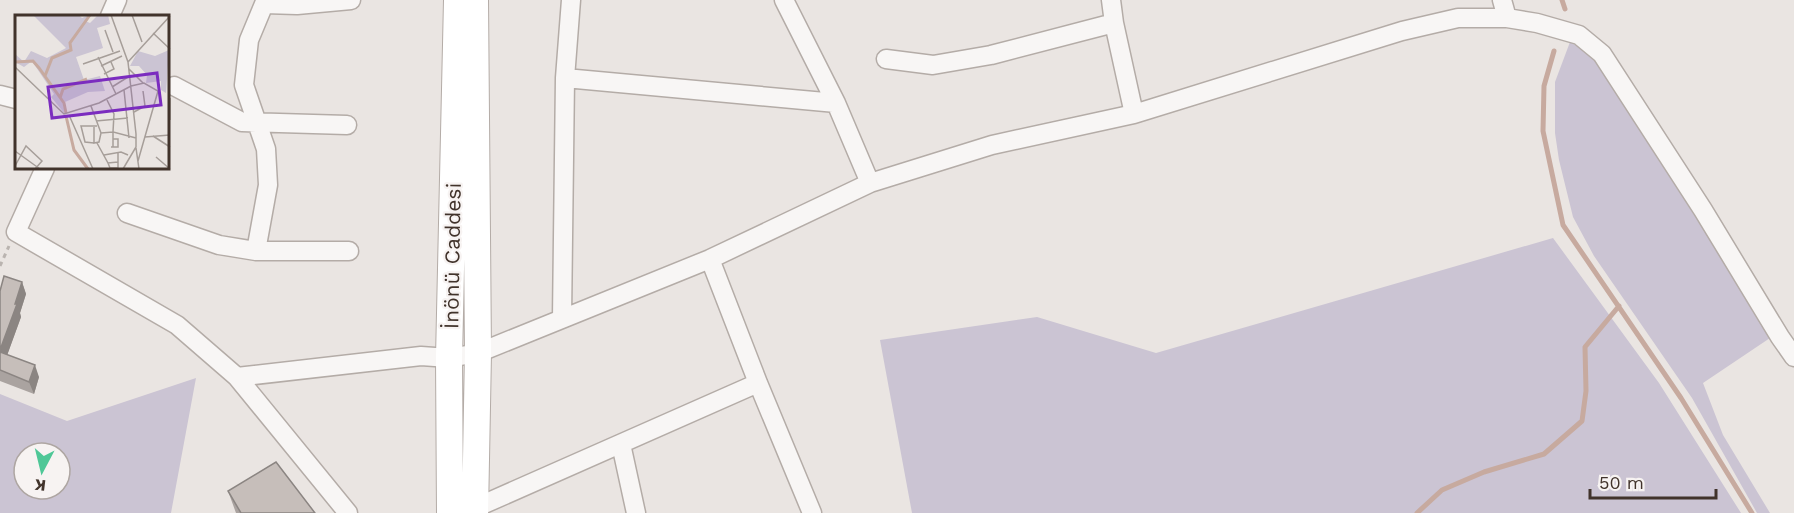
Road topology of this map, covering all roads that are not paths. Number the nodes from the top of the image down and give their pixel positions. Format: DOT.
graph roads {
  1 [pos="117,0"];
  2 [pos="351,0"];
  3 [pos="458,0"];
  4 [pos="475,0"];
  5 [pos="571,0"];
  6 [pos="784,0"];
  7 [pos="1111,0"];
  8 [pos="1502,0"];
  9 [pos="110,15"];
  10 [pos="1507,18"];
  11 [pos="1114,23"];
  12 [pos="886,59"];
  13 [pos="565,78"];
  14 [pos="174,86"];
  15 [pos="0,95"];
  16 [pos="15,99"];
  17 [pos="836,103"];
  18 [pos="1134,114"];
  19 [pos="257,123"];
  20 [pos="346,125"];
  21 [pos="44,170"];
  22 [pos="870,183"];
  23 [pos="127,213"];
  24 [pos="8,228"];
  25 [pos="256,251"];
  26 [pos="349,251"];
  27 [pos="710,259"];
  28 [pos="562,318"];
  29 [pos="478,353"];
  30 [pos="1794,357"];
  31 [pos="450,358"];
  32 [pos="237,377"];
  33 [pos="758,383"];
  34 [pos="621,444"];
  35 [pos="475,511"];
  36 [pos="348,513"];
  37 [pos="450,513"];
  38 [pos="636,513"];
  39 [pos="812,513"];
  1 -- 9 [label="street"];
  2 -- 19 [label="street"];
  3 -- 31 [label="main road, İnönü Caddesi"];
  4 -- 29 [label="main road, İnönü Caddesi"];
  5 -- 13 [label="street"];
  6 -- 17 [label="street"];
  7 -- 11 [label="street"];
  8 -- 10 [label="street"];
  10 -- 18 [label="street"];
  10 -- 30 [label="street"];
  11 -- 12 [label="street"];
  11 -- 18 [label="street"];
  13 -- 17 [label="street"];
  13 -- 28 [label="street"];
  14 -- 19 [label="street"];
  15 -- 16 [label="street"];
  17 -- 22 [label="street"];
  18 -- 22 [label="street"];
  19 -- 20 [label="street"];
  19 -- 25 [label="street"];
  21 -- 24 [label="street"];
  22 -- 27 [label="street"];
  23 -- 25 [label="street"];
  24 -- 32 [label="street"];
  25 -- 26 [label="street"];
  27 -- 28 [label="street"];
  27 -- 33 [label="street"];
  28 -- 29 [label="street"];
  29 -- 31 [label="street"];
  29 -- 35 [label="main road, İnönü Caddesi"];
  31 -- 32 [label="street"];
  31 -- 37 [label="main road, İnönü Caddesi"];
  32 -- 36 [label="street"];
  33 -- 34 [label="street"];
  33 -- 39 [label="street"];
  34 -- 35 [label="street"];
  34 -- 38 [label="street"];
}
